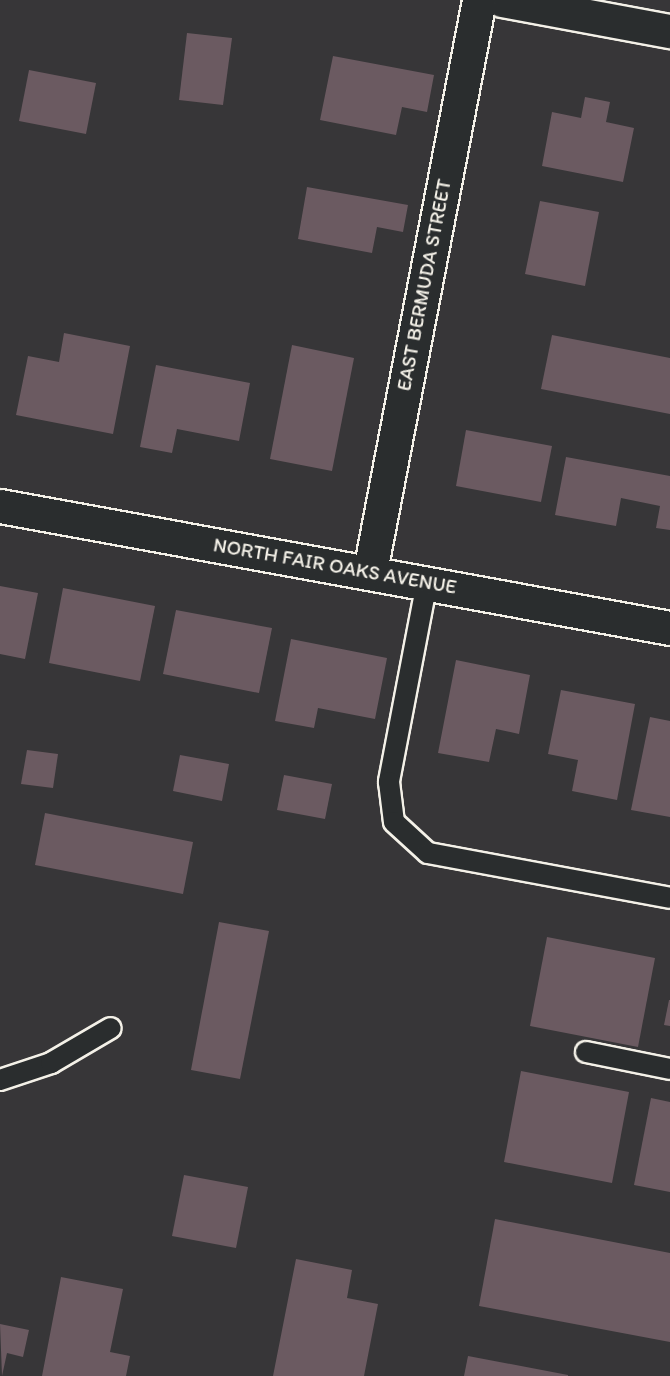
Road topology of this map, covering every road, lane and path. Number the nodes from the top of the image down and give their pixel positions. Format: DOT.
graph roads {
  1 [pos="479,0"];
  2 [pos="502,0"];
  3 [pos="670,30"];
  4 [pos="0,506"];
  5 [pos="370,571"];
  6 [pos="427,582"];
  7 [pos="670,628"];
  8 [pos="670,898"];
  9 [pos="111,1028"];
  10 [pos="586,1052"];
  11 [pos="670,1069"];
  12 [pos="0,1080"];
  1 -- 5 [label="street, EAST BERMUDA STREET"];
  2 -- 3 [label="street"];
  4 -- 5 [label="street, NORTH FAIR OAKS AVENUE"];
  5 -- 6 [label="street, NORTH FAIR OAKS AVENUE"];
  6 -- 7 [label="street, NORTH FAIR OAKS AVENUE"];
  6 -- 8 [label="lane"];
  9 -- 12 [label="lane"];
  10 -- 11 [label="lane"];
}
